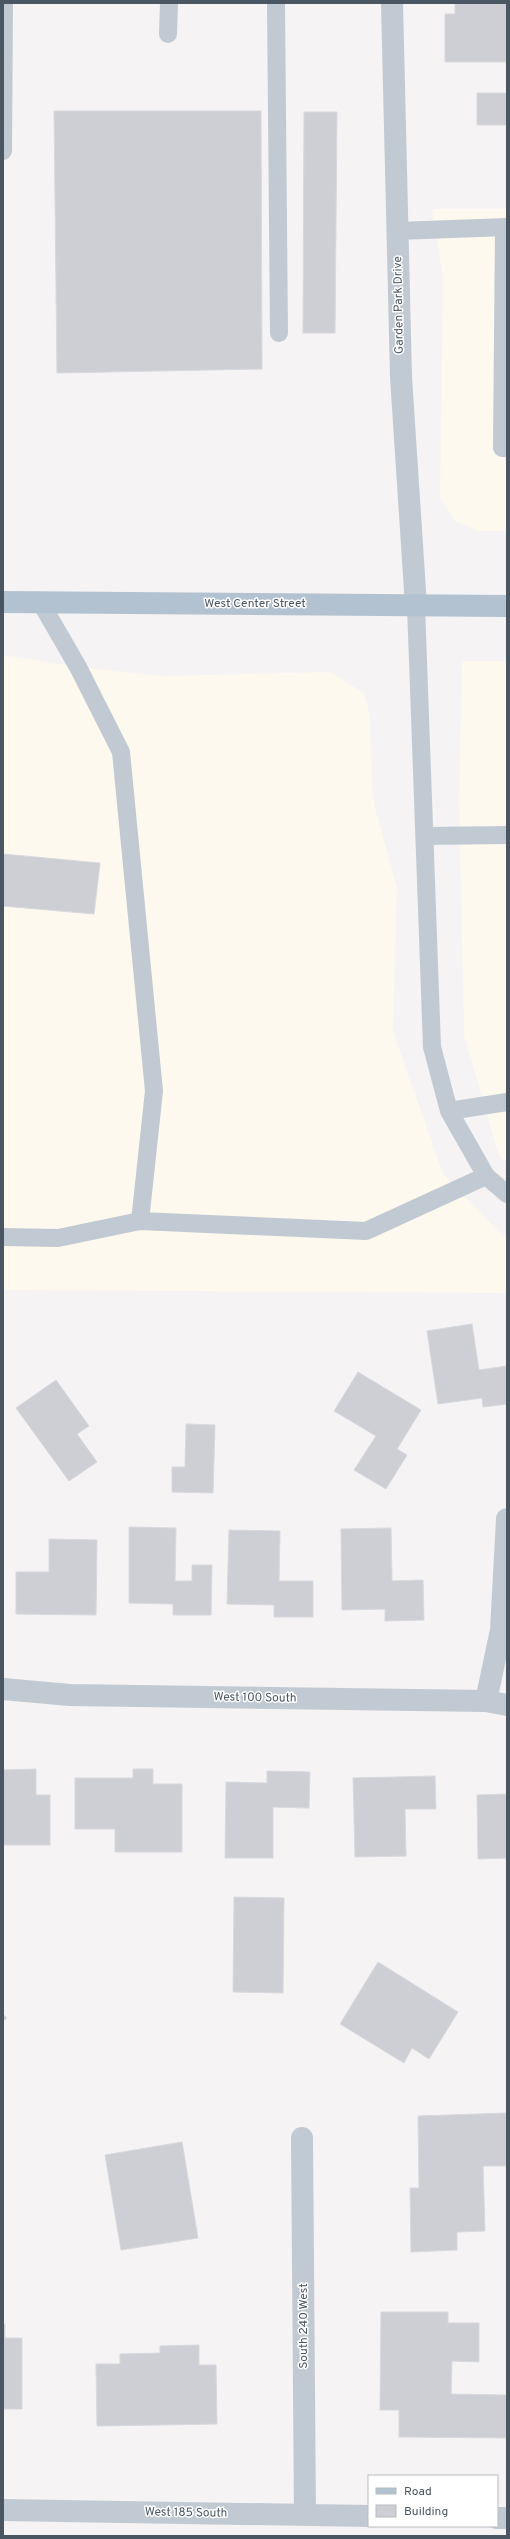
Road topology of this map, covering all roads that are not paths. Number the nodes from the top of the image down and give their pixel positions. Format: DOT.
graph roads {
  1 [pos="4,3"];
  2 [pos="168,3"];
  3 [pos="276,3"];
  4 [pos="392,3"];
  5 [pos="168,34"];
  6 [pos="3,151"];
  7 [pos="505,227"];
  8 [pos="397,231"];
  9 [pos="279,333"];
  10 [pos="507,448"];
  11 [pos="3,602"];
  12 [pos="42,603"];
  13 [pos="416,606"];
  14 [pos="507,606"];
  15 [pos="507,835"];
  16 [pos="426,836"];
  17 [pos="507,1102"];
  18 [pos="449,1111"];
  19 [pos="486,1176"];
  20 [pos="507,1194"];
  21 [pos="140,1221"];
  22 [pos="3,1237"];
  23 [pos="507,1519"];
  24 [pos="3,1689"];
  25 [pos="486,1701"];
  26 [pos="507,1705"];
  27 [pos="302,2138"];
  28 [pos="3,2510"];
  29 [pos="305,2515"];
  30 [pos="368,2516"];
  1 -- 6 [label="lane"];
  2 -- 5 [label="lane"];
  3 -- 9 [label="lane"];
  4 -- 8 [label="street, Garden Park Drive"];
  7 -- 8 [label="lane"];
  7 -- 10 [label="lane"];
  8 -- 13 [label="street, Garden Park Drive"];
  11 -- 12 [label="main road, West Center Street"];
  12 -- 13 [label="main road, West Center Street"];
  12 -- 21 [label="lane"];
  13 -- 14 [label="main road, West Center Street"];
  13 -- 16 [label="lane"];
  15 -- 16 [label="lane"];
  16 -- 18 [label="lane"];
  17 -- 18 [label="lane"];
  18 -- 19 [label="lane"];
  19 -- 20 [label="lane"];
  19 -- 21 [label="lane"];
  21 -- 22 [label="lane"];
  23 -- 25 [label="street"];
  24 -- 25 [label="street, West 100 South"];
  25 -- 26 [label="street, West 100 South"];
  27 -- 29 [label="street, South 240 West"];
  28 -- 29 [label="street, West 185 South"];
  29 -- 30 [label="street, West 185 South"];
}
